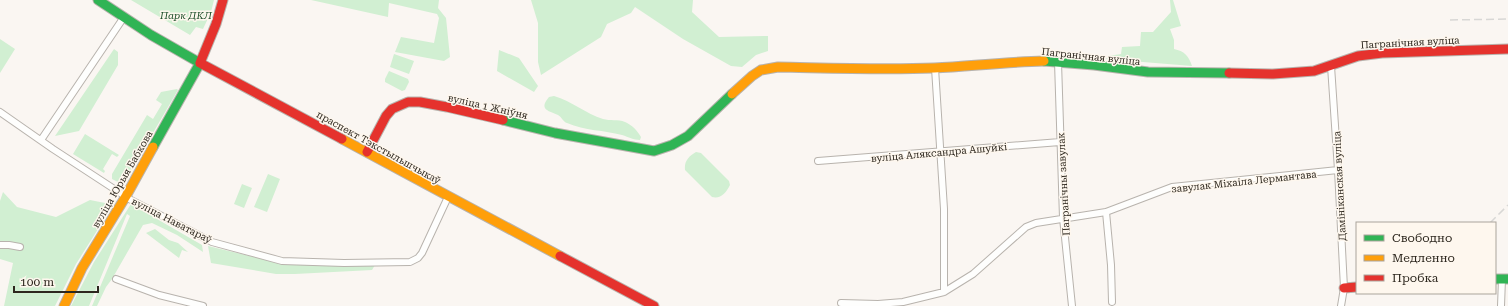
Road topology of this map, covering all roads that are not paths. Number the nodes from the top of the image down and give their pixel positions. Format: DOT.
graph roads {
  1 [pos="98,0"];
  2 [pos="223,0"];
  3 [pos="124,17"];
  4 [pos="1508,49"];
  5 [pos="200,62"];
  6 [pos="1058,62"];
  7 [pos="1331,66"];
  8 [pos="935,68"];
  9 [pos="0,112"];
  10 [pos="41,140"];
  11 [pos="1060,142"];
  12 [pos="628,147"];
  13 [pos="940,151"];
  14 [pos="367,152"];
  15 [pos="818,161"];
  16 [pos="1338,170"];
  17 [pos="126,196"];
  18 [pos="448,197"];
  19 [pos="1106,212"];
  20 [pos="1063,218"];
  21 [pos="0,245"];
  22 [pos="20,247"];
  23 [pos="116,279"];
  24 [pos="1502,279"];
  25 [pos="1356,287"];
  26 [pos="1344,288"];
  27 [pos="944,292"];
  28 [pos="1112,302"];
  29 [pos="841,303"];
  30 [pos="64,306"];
  31 [pos="203,306"];
  32 [pos="654,306"];
  33 [pos="1072,306"];
  34 [pos="1341,306"];
  35 [pos="1501,306"];
  1 -- 3 [label="main road, праспект Тэкстыльшчыкаў"];
  2 -- 5 [label="main road, вуліца Юрыя Бабкова"];
  3 -- 5 [label="main road, праспект Тэкстыльшчыкаў"];
  3 -- 10 [label="street"];
  4 -- 7 [label="main road, Пагранічная вуліца"];
  5 -- 14 [label="main road, праспект Тэкстыльшчыкаў"];
  5 -- 17 [label="main road, вуліца Юрыя Бабкова"];
  6 -- 7 [label="main road, Пагранічная вуліца"];
  6 -- 8 [label="main road, Пагранічная вуліца"];
  6 -- 11 [label="street, Пагранічны завулак"];
  7 -- 16 [label="street, Дамініканская вуліца"];
  8 -- 12 [label="main road, Пагранічная вуліца"];
  8 -- 13 [label="street"];
  9 -- 10 [label="street, вуліца Наватараў"];
  10 -- 17 [label="street, вуліца Наватараў"];
  11 -- 13 [label="street, вуліца Аляксандра Ашуйкі"];
  11 -- 20 [label="street, Пагранічны завулак"];
  12 -- 14 [label="main road, вуліца 1 Жніўня"];
  13 -- 15 [label="street, вуліца Аляксандра Ашуйкі"];
  13 -- 27 [label="street"];
  14 -- 18 [label="main road, праспект Тэкстыльшчыкаў"];
  16 -- 19 [label="street, завулак Міхаіла Лермантава"];
  16 -- 26 [label="street, Дамініканская вуліца"];
  17 -- 18 [label="street, вуліца Наватараў"];
  17 -- 30 [label="main road, вуліца Юрыя Бабкова"];
  18 -- 32 [label="main road, праспект Тэкстыльшчыкаў"];
  19 -- 20 [label="street, завулак Міхаіла Лермантава"];
  19 -- 28 [label="street"];
  20 -- 27 [label="street, завулак Міхаіла Лермантава"];
  20 -- 33 [label="street, Пагранічны завулак"];
  21 -- 22 [label="street"];
  23 -- 31 [label="street"];
  24 -- 35 [label="street"];
  25 -- 26 [label="main road"];
  26 -- 34 [label="street, Дамініканская вуліца"];
  27 -- 29 [label="street, завулак Міхаіла Лермантава"];
}
